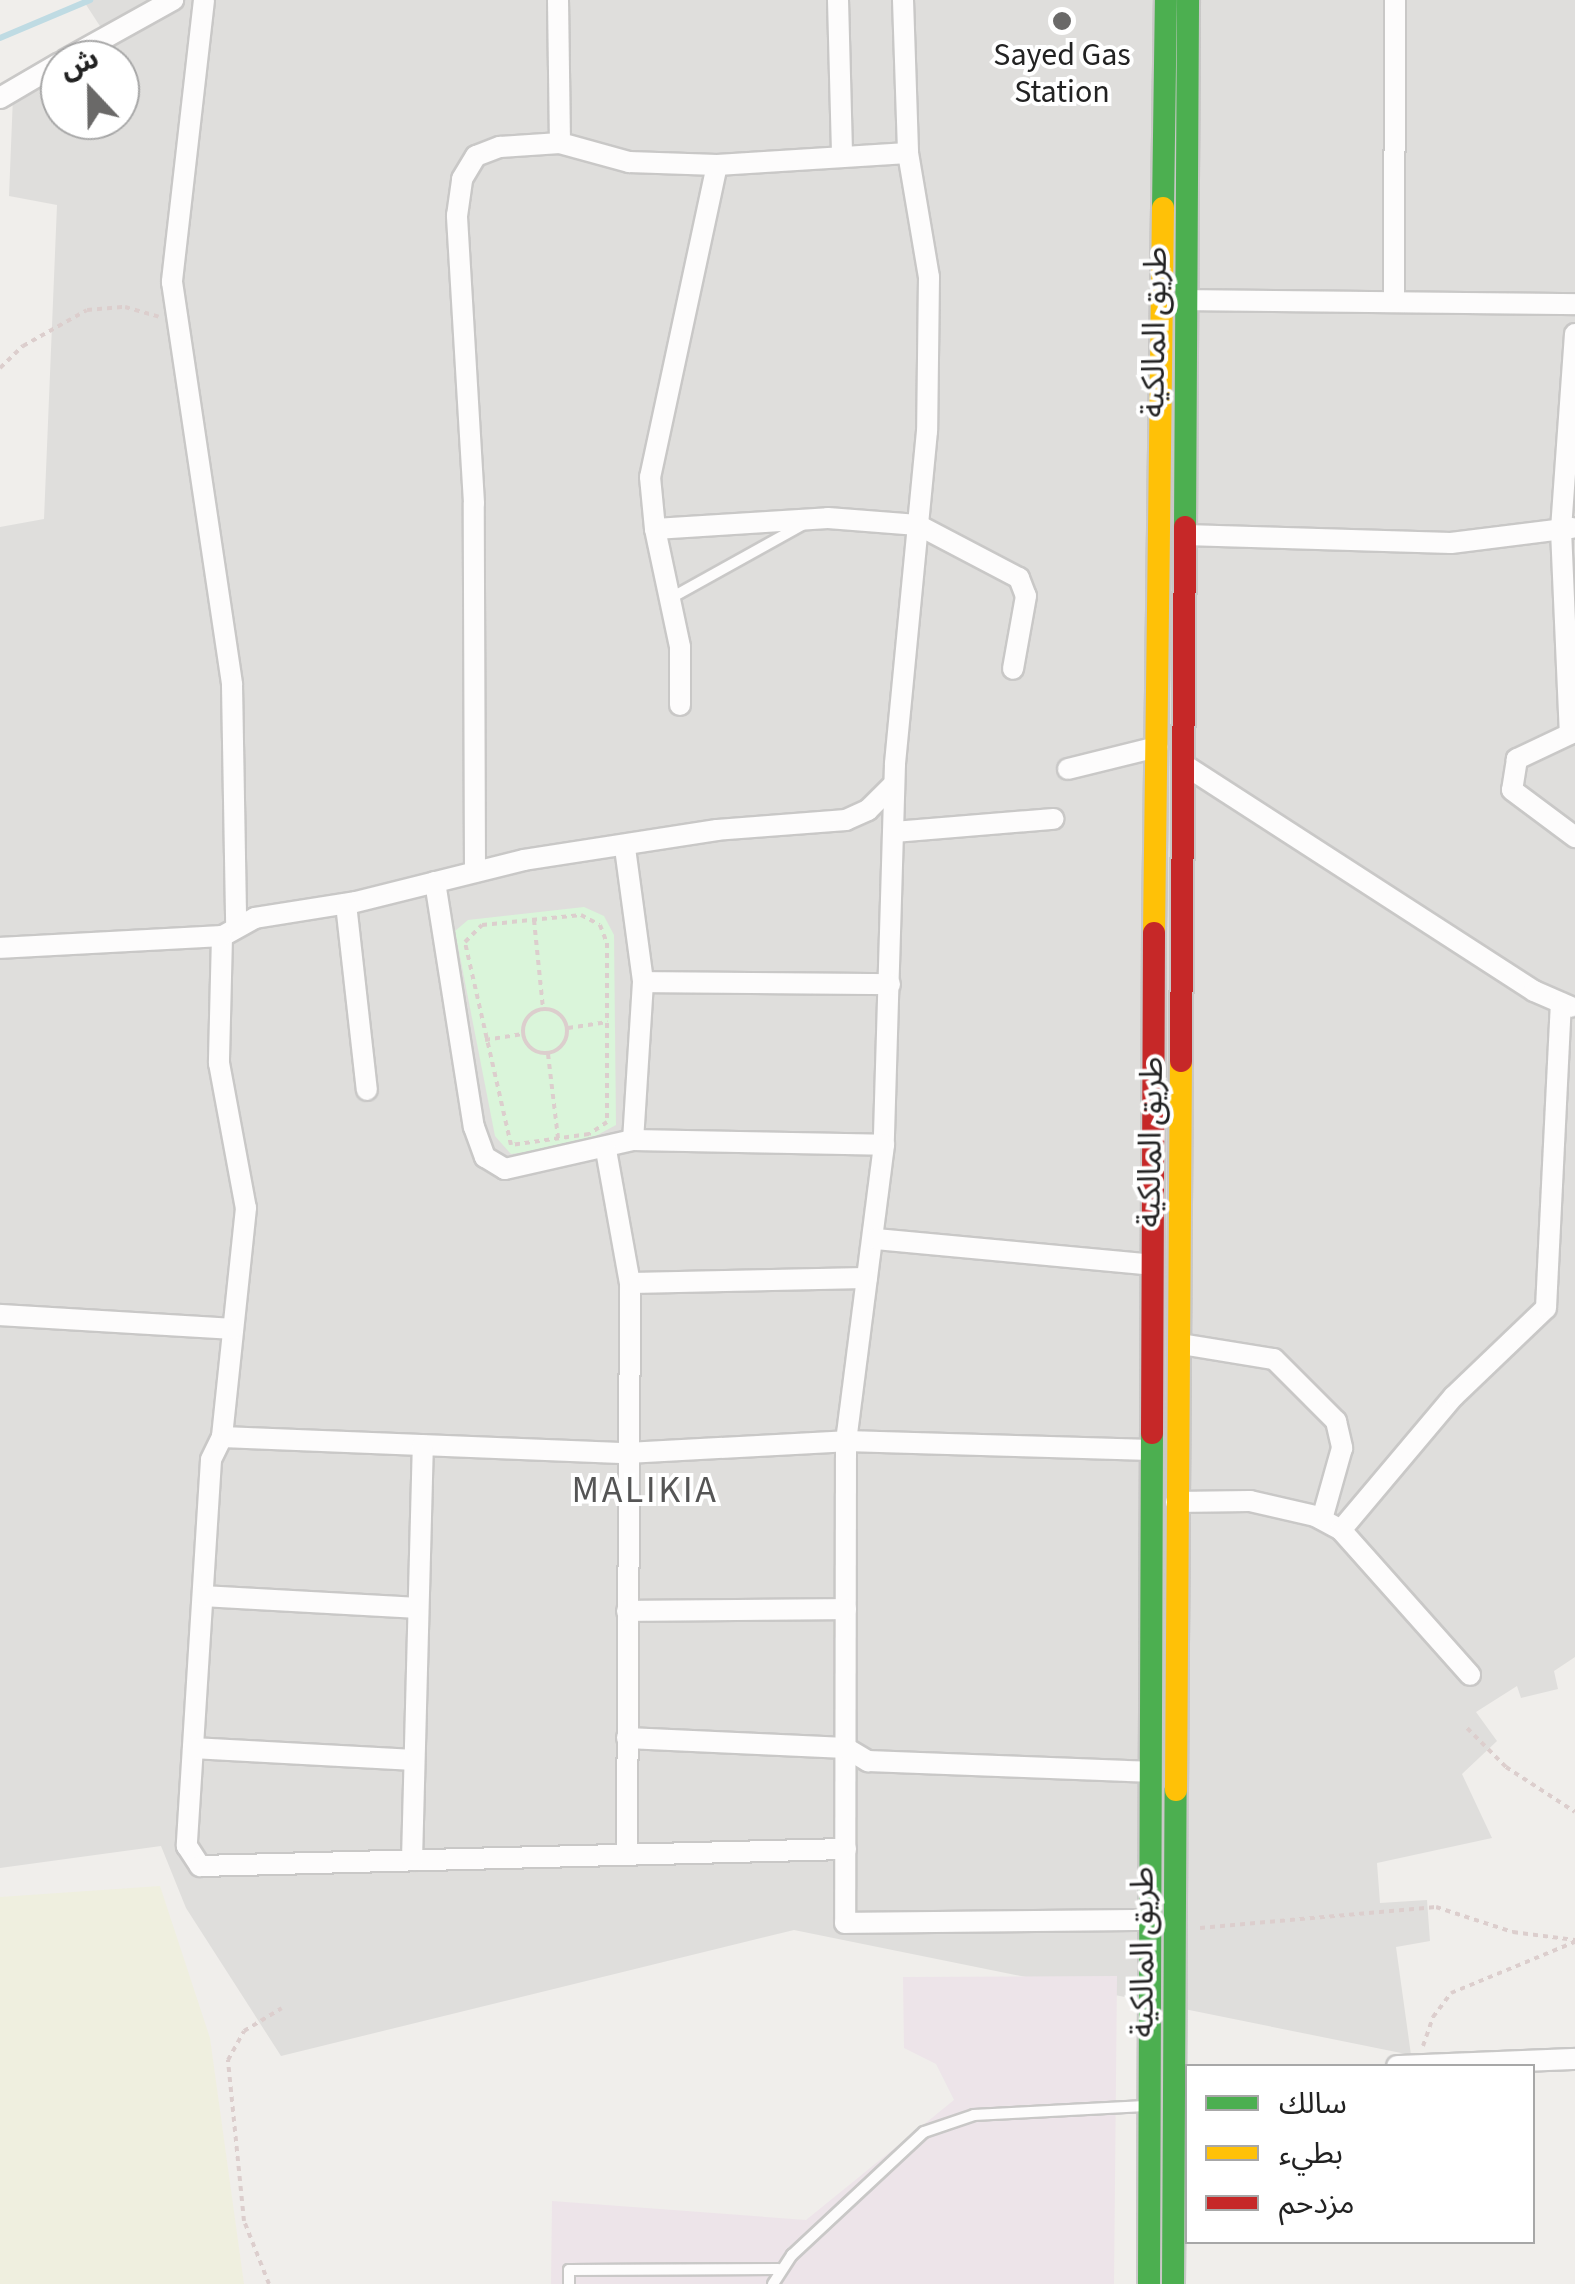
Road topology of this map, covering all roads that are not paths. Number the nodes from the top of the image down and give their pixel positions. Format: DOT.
graph roads {
  1 [pos="173,0"];
  2 [pos="204,0"];
  3 [pos="558,0"];
  4 [pos="838,0"];
  5 [pos="903,0"];
  6 [pos="1166,0"];
  7 [pos="1188,0"];
  8 [pos="1395,0"];
  9 [pos="100,40"];
  10 [pos="40,74"];
  11 [pos="0,98"];
  12 [pos="1164,105"];
  13 [pos="1190,106"];
  14 [pos="560,144"];
  15 [pos="908,153"];
  16 [pos="842,154"];
  17 [pos="716,165"];
  18 [pos="1163,299"];
  19 [pos="1188,300"];
  20 [pos="1394,300"];
  21 [pos="1575,304"];
  22 [pos="1575,334"];
  23 [pos="1160,490"];
  24 [pos="1186,491"];
  25 [pos="812,519"];
  26 [pos="918,525"];
  27 [pos="1568,528"];
  28 [pos="656,529"];
  29 [pos="1186,535"];
  30 [pos="670,598"];
  31 [pos="1014,669"];
  32 [pos="680,705"];
  33 [pos="1157,748"];
  34 [pos="1184,764"];
  35 [pos="1068,769"];
  36 [pos="894,784"];
  37 [pos="1053,819"];
  38 [pos="894,832"];
  39 [pos="1575,836"];
  40 [pos="624,848"];
  41 [pos="475,872"];
  42 [pos="436,882"];
  43 [pos="346,904"];
  44 [pos="229,930"];
  45 [pos="0,948"];
  46 [pos="642,982"];
  47 [pos="890,984"];
  48 [pos="1568,1006"];
  49 [pos="1153,1051"];
  50 [pos="1186,1052"];
  51 [pos="367,1090"];
  52 [pos="632,1140"];
  53 [pos="884,1145"];
  54 [pos="606,1150"];
  55 [pos="875,1239"];
  56 [pos="1153,1265"];
  57 [pos="867,1278"];
  58 [pos="630,1283"];
  59 [pos="0,1315"];
  60 [pos="233,1329"];
  61 [pos="1181,1344"];
  62 [pos="222,1437"];
  63 [pos="846,1441"];
  64 [pos="423,1445"];
  65 [pos="1150,1450"];
  66 [pos="627,1454"];
  67 [pos="1176,1502"];
  68 [pos="1322,1520"];
  69 [pos="1341,1530"];
  70 [pos="203,1596"];
  71 [pos="418,1608"];
  72 [pos="846,1608"];
  73 [pos="627,1611"];
  74 [pos="1470,1675"];
  75 [pos="1150,1682"];
  76 [pos="1174,1682"];
  77 [pos="627,1738"];
  78 [pos="193,1748"];
  79 [pos="846,1748"];
  80 [pos="414,1760"];
  81 [pos="1150,1772"];
  82 [pos="846,1849"];
  83 [pos="627,1855"];
  84 [pos="412,1860"];
  85 [pos="1151,1892"];
  86 [pos="1176,1892"];
  87 [pos="1150,1920"];
  88 [pos="1575,2059"];
  89 [pos="1455,2064"];
  90 [pos="1171,2102"];
  91 [pos="778,2269"];
  92 [pos="569,2284"];
  93 [pos="773,2284"];
  94 [pos="1149,2284"];
  95 [pos="1174,2284"];
  1 -- 9 [label="street"];
  2 -- 44 [label="street"];
  3 -- 14 [label="street"];
  4 -- 16 [label="street"];
  5 -- 15 [label="street"];
  6 -- 12 [label="main road, طريق المالكية"];
  7 -- 13 [label="main road, طريق المالكية"];
  8 -- 20 [label="street"];
  10 -- 11 [label="street"];
  12 -- 13 [label="main road"];
  12 -- 18 [label="main road, طريق المالكية"];
  13 -- 19 [label="main road, طريق المالكية"];
  14 -- 17 [label="street"];
  14 -- 41 [label="street"];
  15 -- 16 [label="street"];
  15 -- 26 [label="street"];
  16 -- 17 [label="street"];
  17 -- 28 [label="street"];
  18 -- 19 [label="main road"];
  18 -- 23 [label="main road, طريق المالكية"];
  19 -- 20 [label="street"];
  19 -- 24 [label="main road, طريق المالكية"];
  20 -- 21 [label="street"];
  22 -- 27 [label="street"];
  23 -- 24 [label="main road"];
  23 -- 33 [label="main road, طريق المالكية"];
  24 -- 29 [label="main road, طريق المالكية"];
  25 -- 26 [label="street"];
  25 -- 28 [label="street"];
  25 -- 30 [label="lane"];
  26 -- 31 [label="street"];
  26 -- 36 [label="street"];
  27 -- 29 [label="street"];
  27 -- 39 [label="street"];
  28 -- 30 [label="street"];
  29 -- 34 [label="main road, طريق المالكية"];
  30 -- 32 [label="street"];
  33 -- 35 [label="street"];
  33 -- 49 [label="main road, طريق المالكية"];
  34 -- 48 [label="street"];
  34 -- 50 [label="main road, طريق المالكية"];
  36 -- 38 [label="street"];
  36 -- 40 [label="street"];
  37 -- 38 [label="street"];
  38 -- 47 [label="street"];
  40 -- 41 [label="street"];
  40 -- 46 [label="street"];
  41 -- 42 [label="street"];
  42 -- 43 [label="street"];
  42 -- 54 [label="street"];
  43 -- 44 [label="street"];
  43 -- 51 [label="street"];
  44 -- 45 [label="street"];
  44 -- 60 [label="street"];
  46 -- 47 [label="street"];
  46 -- 52 [label="street"];
  47 -- 53 [label="street"];
  48 -- 69 [label="street"];
  49 -- 50 [label="main road"];
  49 -- 56 [label="main road, طريق المالكية"];
  50 -- 61 [label="main road, طريق المالكية"];
  52 -- 53 [label="street"];
  52 -- 54 [label="street"];
  53 -- 55 [label="street"];
  54 -- 58 [label="street"];
  55 -- 56 [label="street"];
  55 -- 57 [label="street"];
  56 -- 65 [label="main road, طريق المالكية"];
  57 -- 58 [label="street"];
  57 -- 63 [label="street"];
  58 -- 66 [label="street"];
  59 -- 60 [label="street"];
  60 -- 62 [label="street"];
  61 -- 67 [label="main road, طريق المالكية"];
  61 -- 68 [label="street"];
  62 -- 64 [label="street"];
  62 -- 70 [label="street"];
  63 -- 65 [label="street"];
  63 -- 66 [label="street"];
  63 -- 72 [label="street"];
  64 -- 66 [label="street"];
  64 -- 71 [label="street"];
  65 -- 75 [label="main road, طريق المالكية"];
  66 -- 73 [label="street"];
  67 -- 68 [label="street"];
  67 -- 76 [label="main road, طريق المالكية"];
  68 -- 69 [label="street"];
  69 -- 74 [label="street"];
  70 -- 71 [label="street"];
  70 -- 78 [label="street"];
  71 -- 80 [label="street"];
  72 -- 73 [label="street"];
  72 -- 79 [label="street"];
  73 -- 77 [label="street"];
  75 -- 76 [label="main road"];
  75 -- 81 [label="main road, طريق المالكية"];
  76 -- 86 [label="main road, طريق المالكية"];
  77 -- 79 [label="street"];
  77 -- 83 [label="street"];
  78 -- 80 [label="street"];
  78 -- 84 [label="street"];
  79 -- 81 [label="street"];
  79 -- 82 [label="street"];
  80 -- 84 [label="street"];
  81 -- 85 [label="main road, طريق المالكية"];
  82 -- 83 [label="street"];
  82 -- 87 [label="street"];
  83 -- 84 [label="street"];
  85 -- 86 [label="main road"];
  85 -- 87 [label="main road, طريق المالكية"];
  86 -- 90 [label="main road, طريق المالكية"];
  87 -- 90 [label="main road, طريق المالكية"];
  88 -- 89 [label="street"];
  90 -- 91 [label="lane"];
  90 -- 94 [label="main road, طريق المالكية"];
  90 -- 95 [label="main road, طريق المالكية"];
  91 -- 92 [label="lane"];
  91 -- 93 [label="lane"];
}
